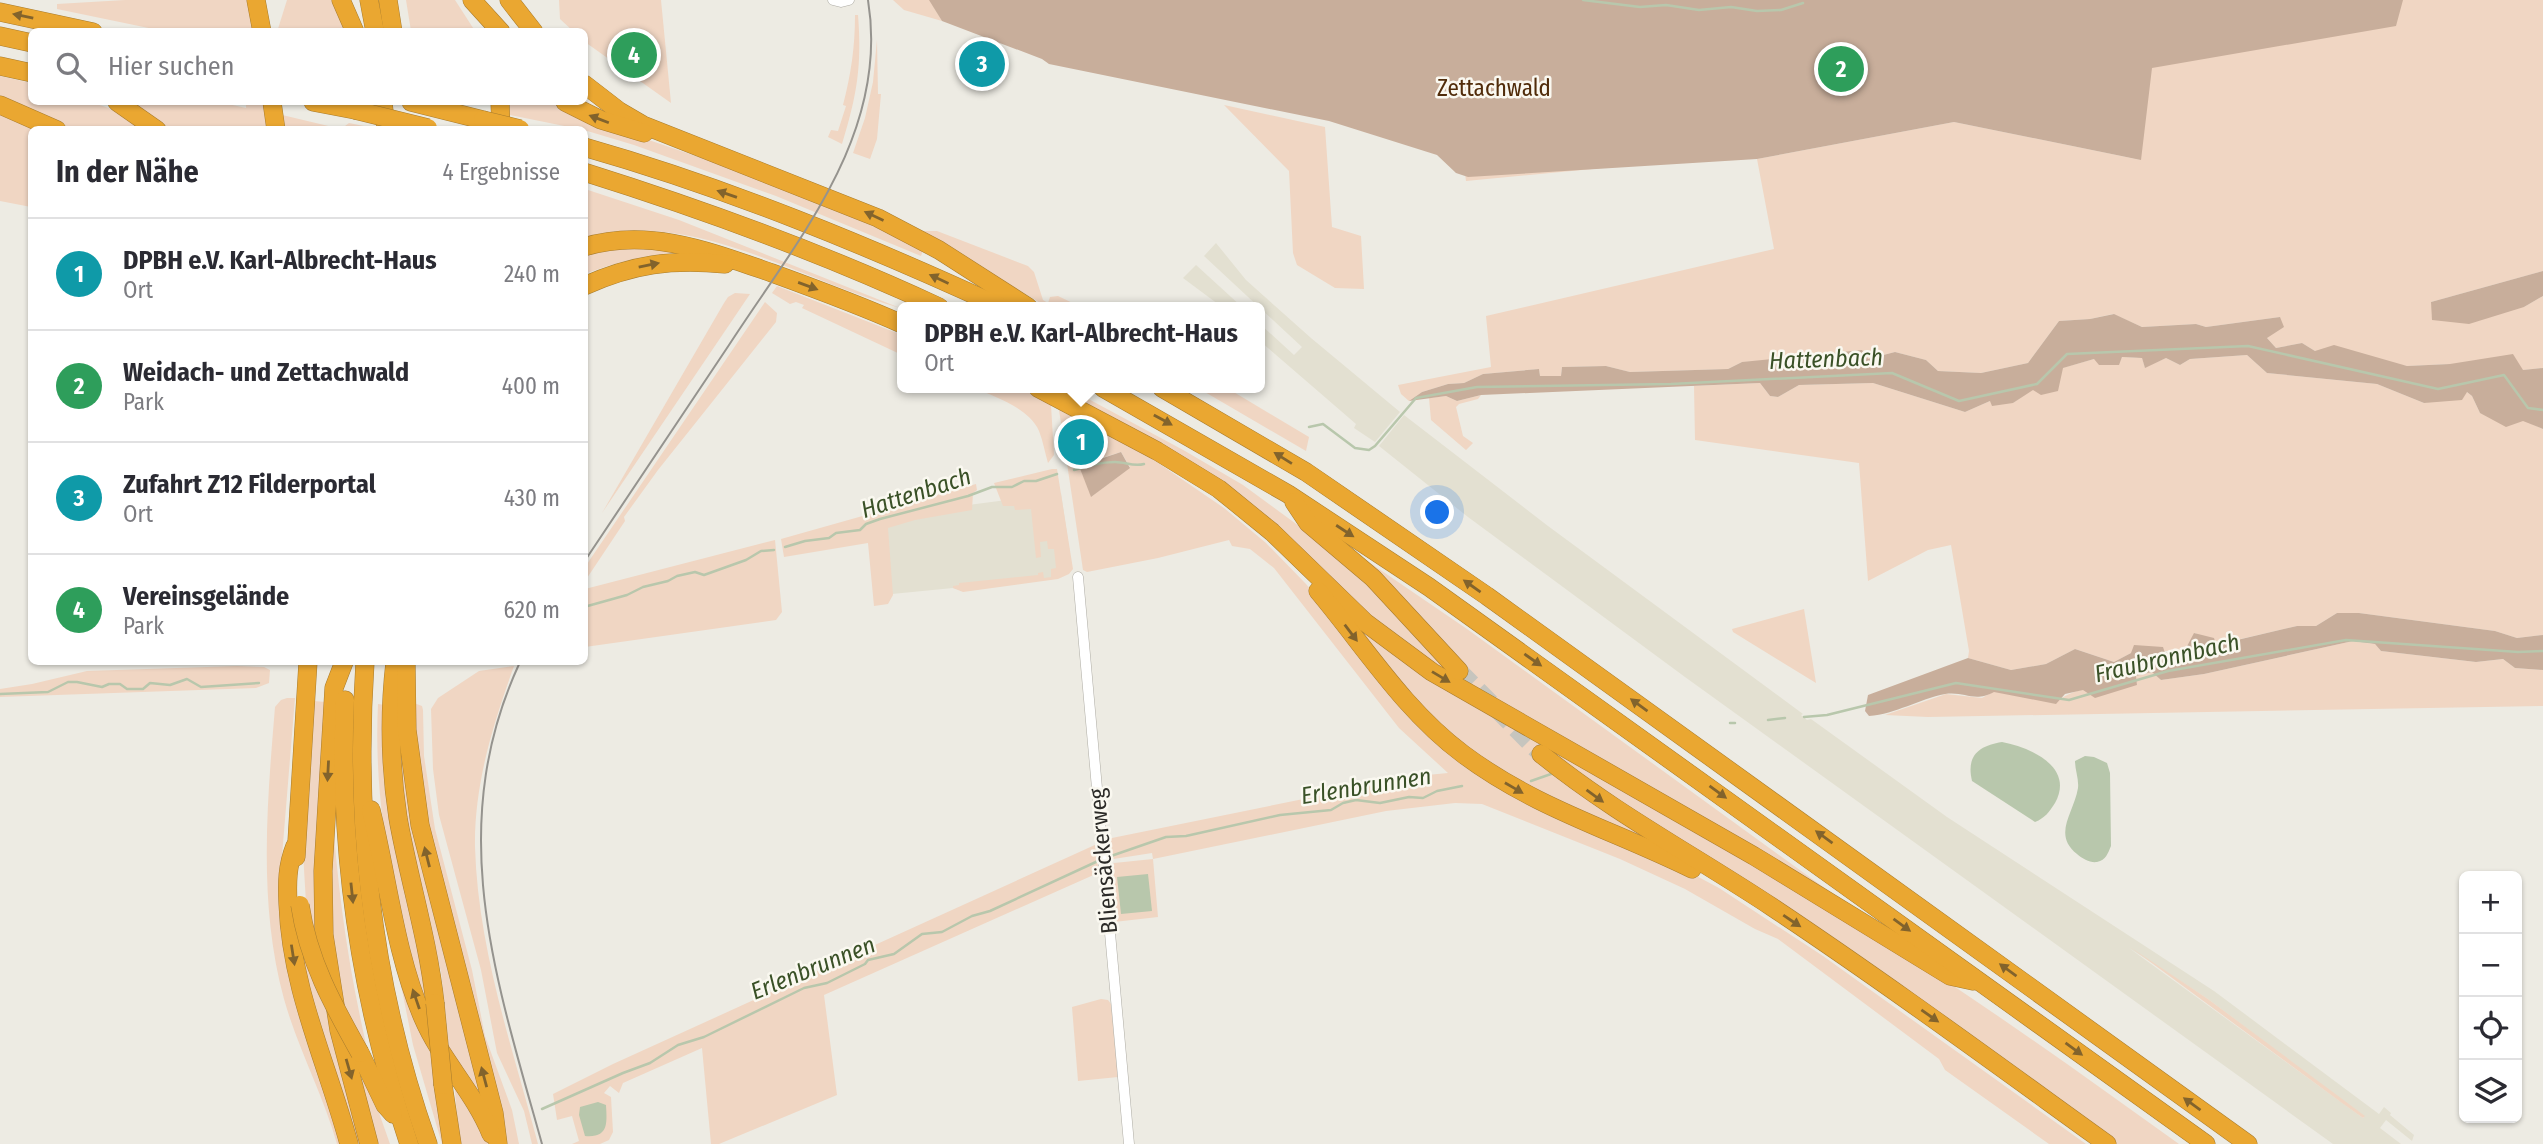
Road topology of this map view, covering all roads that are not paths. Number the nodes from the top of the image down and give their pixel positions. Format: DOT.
graph roads {
  1 [pos="256,0"];
  2 [pos="341,0"];
  3 [pos="369,0"];
  4 [pos="388,0"];
  5 [pos="471,0"];
  6 [pos="509,0"];
  7 [pos="833,0"];
  8 [pos="849,0"];
  9 [pos="0,12"];
  10 [pos="74,28"];
  11 [pos="261,28"];
  12 [pos="353,28"];
  13 [pos="373,28"];
  14 [pos="392,28"];
  15 [pos="482,28"];
  16 [pos="497,28"];
  17 [pos="531,28"];
  18 [pos="0,36"];
  19 [pos="28,42"];
  20 [pos="0,66"];
  21 [pos="28,72"];
  22 [pos="588,87"];
  23 [pos="0,105"];
  24 [pos="121,105"];
  25 [pos="272,105"];
  26 [pos="329,105"];
  27 [pos="383,105"];
  28 [pos="401,105"];
  29 [pos="426,105"];
  30 [pos="500,105"];
  31 [pos="571,105"];
  32 [pos="48,126"];
  33 [pos="151,126"];
  34 [pos="275,126"];
  35 [pos="386,126"];
  36 [pos="404,126"];
  37 [pos="419,126"];
  38 [pos="501,126"];
  39 [pos="508,126"];
  40 [pos="588,148"];
  41 [pos="711,153"];
  42 [pos="588,173"];
  43 [pos="588,246"];
  44 [pos="763,270"];
  45 [pos="588,284"];
  46 [pos="928,302"];
  47 [pos="989,302"];
  48 [pos="1020,302"];
  49 [pos="897,322"];
  50 [pos="1047,393"];
  51 [pos="1112,393"];
  52 [pos="1171,393"];
  53 [pos="1288,494"];
  54 [pos="1296,554"];
  55 [pos="1079,577"];
  56 [pos="308,665"];
  57 [pos="346,665"];
  58 [pos="363,665"];
  59 [pos="395,665"];
  60 [pos="405,665"];
  61 [pos="1459,671"];
  62 [pos="347,696"];
  63 [pos="399,698"];
  64 [pos="1541,754"];
  65 [pos="362,770"];
  66 [pos="295,846"];
  67 [pos="1735,884"];
  68 [pos="1981,983"];
  69 [pos="402,1125"];
  70 [pos="349,1144"];
  71 [pos="369,1144"];
  72 [pos="409,1144"];
  73 [pos="428,1144"];
  74 [pos="452,1144"];
  75 [pos="496,1144"];
  76 [pos="1129,1144"];
  77 [pos="2107,1144"];
  78 [pos="2206,1144"];
  79 [pos="2248,1144"];
  1 -- 11 [label="highway"];
  2 -- 12 [label="highway"];
  3 -- 13 [label="highway"];
  4 -- 14 [label="highway"];
  5 -- 15 [label="highway"];
  5 -- 16 [label="highway"];
  6 -- 17 [label="highway"];
  7 -- 8 [label="street"];
  10 -- 9 [label="highway, one-way"];
  18 -- 19 [label="highway"];
  20 -- 21 [label="highway"];
  22 -- 41 [label="highway"];
  23 -- 32 [label="highway"];
  24 -- 33 [label="highway"];
  25 -- 34 [label="highway"];
  26 -- 37 [label="highway, bridge"];
  27 -- 35 [label="highway"];
  28 -- 36 [label="highway"];
  29 -- 39 [label="highway, bridge"];
  30 -- 38 [label="highway"];
  41 -- 31 [label="highway, one-way"];
  47 -- 40 [label="highway, one-way"];
  48 -- 41 [label="highway, one-way"];
  42 -- 46 [label="highway"];
  43 -- 44 [label="highway"];
  45 -- 44 [label="highway, one-way"];
  44 -- 49 [label="highway, one-way"];
  50 -- 54 [label="highway"];
  51 -- 53 [label="highway, one-way"];
  79 -- 52 [label="highway, one-way"];
  53 -- 61 [label="highway"];
  53 -- 68 [label="highway, one-way"];
  54 -- 67 [label="highway, one-way"];
  54 -- 68 [label="highway, one-way"];
  55 -- 76 [label="street, Bliensäckerweg"];
  56 -- 66 [label="highway"];
  57 -- 62 [label="highway"];
  58 -- 62 [label="highway"];
  59 -- 63 [label="highway"];
  60 -- 63 [label="highway"];
  62 -- 65 [label="highway"];
  62 -- 69 [label="highway, one-way"];
  62 -- 71 [label="highway, one-way"];
  63 -- 74 [label="highway, bridge"];
  75 -- 63 [label="highway, one-way"];
  64 -- 67 [label="highway, one-way"];
  65 -- 73 [label="highway"];
  75 -- 65 [label="highway, one-way"];
  66 -- 69 [label="highway, bridge"];
  66 -- 70 [label="highway, one-way"];
  67 -- 77 [label="highway, one-way"];
  68 -- 78 [label="highway, one-way"];
  69 -- 72 [label="highway"];
}
